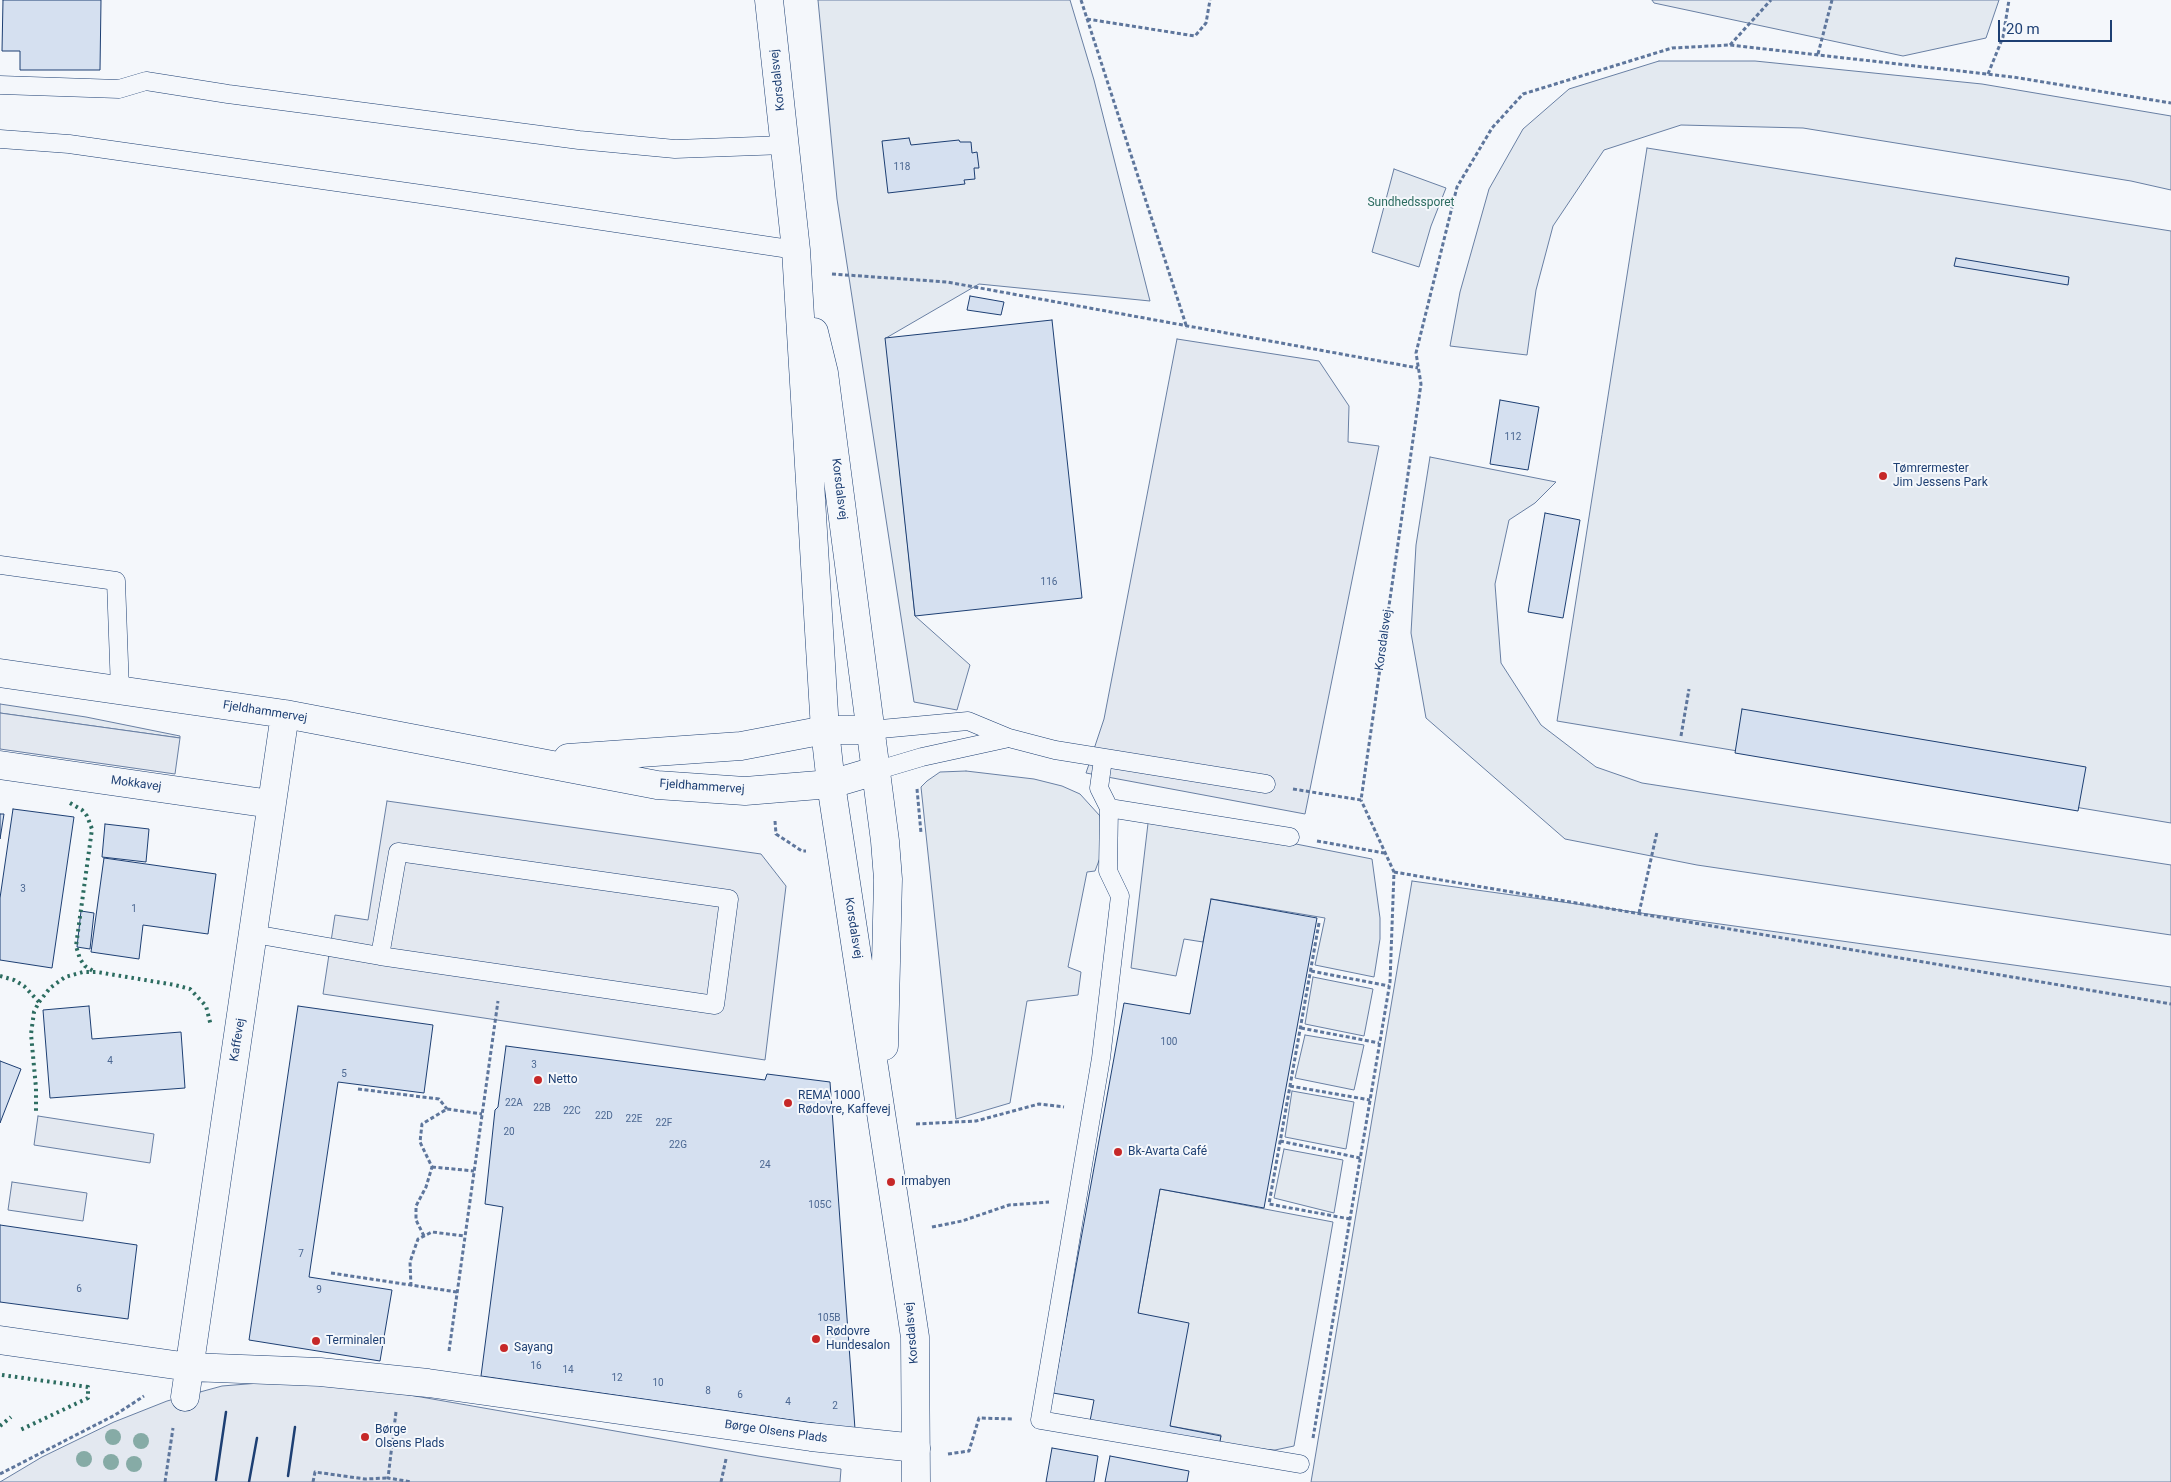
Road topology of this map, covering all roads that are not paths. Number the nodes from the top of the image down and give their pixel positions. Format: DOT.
graph roads {
  1 [pos="769,0"];
  2 [pos="0,85"];
  3 [pos="0,139"];
  4 [pos="785,145"];
  5 [pos="798,261"];
  6 [pos="0,565"];
  7 [pos="0,673"];
  8 [pos="120,690"];
  9 [pos="285,714"];
  10 [pos="825,730"];
  11 [pos="870,730"];
  12 [pos="1009,738"];
  13 [pos="1103,758"];
  14 [pos="529,761"];
  15 [pos="0,765"];
  16 [pos="875,771"];
  17 [pos="831,784"];
  18 [pos="1266,784"];
  19 [pos="272,804"];
  20 [pos="1109,808"];
  21 [pos="1290,837"];
  22 [pos="254,934"];
  23 [pos="380,956"];
  24 [pos="883,1126"];
  25 [pos="0,1340"];
  26 [pos="189,1367"];
  27 [pos="185,1396"];
  28 [pos="916,1463"];
  29 [pos="1300,1464"];
  1 -- 4 [label="street, Korsdalsvej"];
  2 -- 4 [label="lane"];
  3 -- 5 [label="lane"];
  4 -- 5 [label="street, Korsdalsvej"];
  5 -- 10 [label="street, Korsdalsvej"];
  5 -- 11 [label="street, Korsdalsvej"];
  6 -- 8 [label="lane"];
  7 -- 8 [label="street, Fjeldhammervej"];
  8 -- 9 [label="street, Fjeldhammervej"];
  9 -- 14 [label="street, Fjeldhammervej"];
  9 -- 19 [label="street, Kaffevej"];
  10 -- 11 [label="street"];
  10 -- 14 [label="street, Fjeldhammervej"];
  10 -- 17 [label="street, Korsdalsvej"];
  11 -- 12 [label="lane"];
  11 -- 16 [label="street, Korsdalsvej"];
  12 -- 13 [label="lane"];
  12 -- 16 [label="lane"];
  13 -- 18 [label="lane"];
  13 -- 20 [label="lane"];
  14 -- 17 [label="street, Fjeldhammervej"];
  15 -- 19 [label="street, Mokkavej"];
  16 -- 17 [label="street, Fjeldhammervej"];
  16 -- 24 [label="street, Korsdalsvej"];
  17 -- 24 [label="street, Korsdalsvej"];
  19 -- 22 [label="street, Kaffevej"];
  20 -- 21 [label="lane"];
  20 -- 29 [label="lane"];
  22 -- 23 [label="lane"];
  22 -- 26 [label="street, Kaffevej"];
  23 -- 23 [label="lane"];
  24 -- 28 [label="street, Korsdalsvej"];
  25 -- 26 [label="street"];
  26 -- 27 [label="street, Kaffevej"];
  26 -- 28 [label="street, Børge Olsens Plads"];
}
